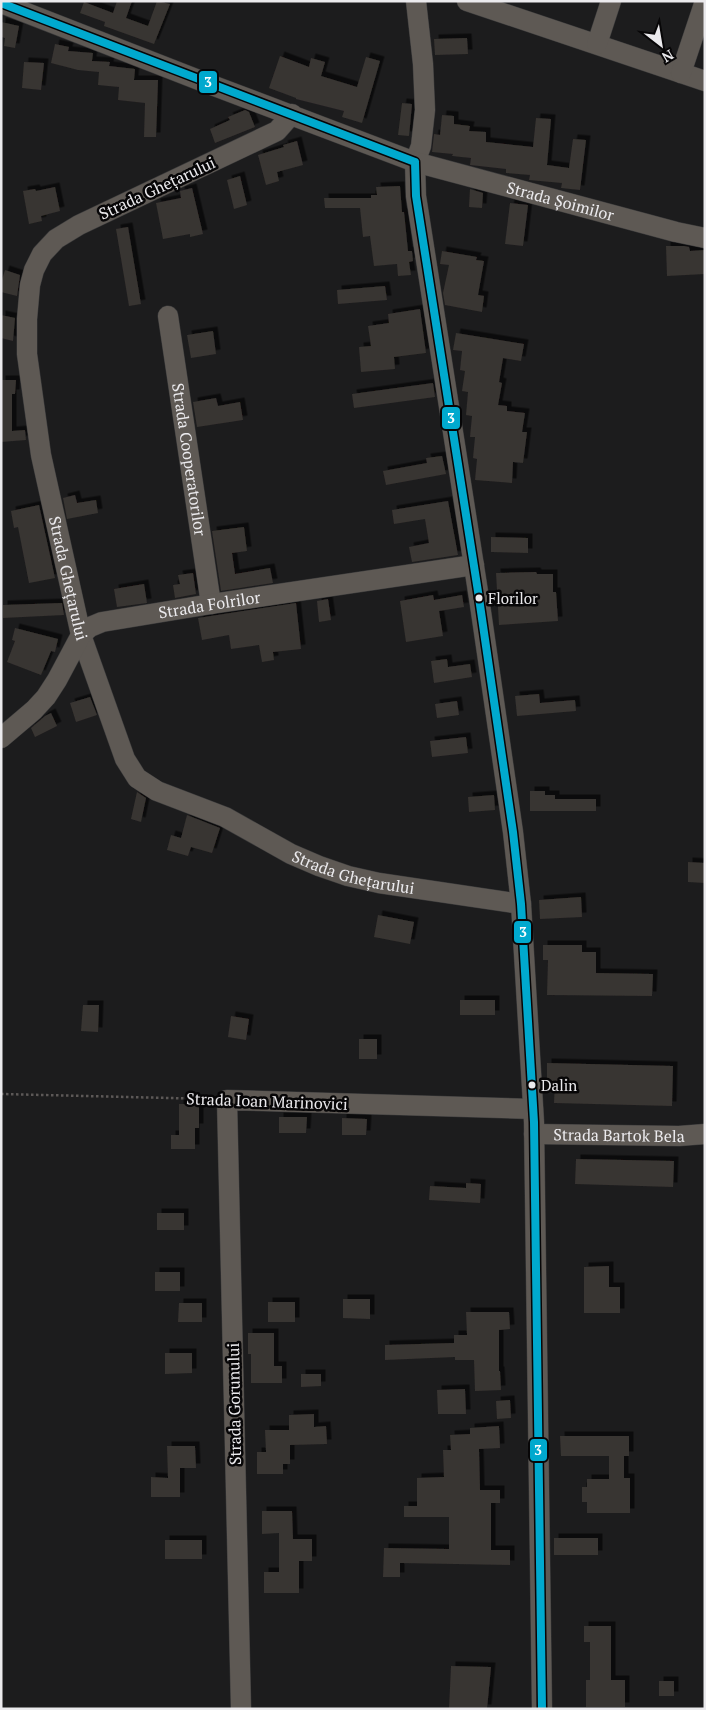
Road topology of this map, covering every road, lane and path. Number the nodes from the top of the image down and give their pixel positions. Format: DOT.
graph roads {
  1 [pos="416,1"];
  2 [pos="467,1"];
  3 [pos="611,1"];
  4 [pos="705,1"];
  5 [pos="1,3"];
  6 [pos="597,44"];
  7 [pos="681,73"];
  8 [pos="705,81"];
  9 [pos="292,114"];
  10 [pos="415,162"];
  11 [pos="705,238"];
  12 [pos="168,316"];
  13 [pos="474,565"];
  14 [pos="211,604"];
  15 [pos="81,635"];
  16 [pos="1,738"];
  17 [pos="521,904"];
  18 [pos="1,1094"];
  19 [pos="226,1100"];
  20 [pos="533,1109"];
  21 [pos="534,1134"];
  22 [pos="705,1134"];
  23 [pos="241,1709"];
  24 [pos="542,1709"];
  1 -- 10 [label="street"];
  2 -- 6 [label="street"];
  3 -- 6 [label="street"];
  4 -- 7 [label="street"];
  5 -- 9 [label="street, Strada Șoimilor"];
  6 -- 7 [label="street"];
  7 -- 8 [label="street"];
  9 -- 10 [label="street, Strada Șoimilor"];
  9 -- 15 [label="street, Strada Ghețarului"];
  10 -- 11 [label="street, Strada Șoimilor"];
  10 -- 13 [label="street"];
  12 -- 14 [label="street, Strada Cooperatorilor"];
  13 -- 14 [label="street, Strada Folrilor"];
  13 -- 17 [label="street"];
  14 -- 15 [label="street, Strada Folrilor"];
  15 -- 16 [label="street"];
  15 -- 17 [label="street, Strada Ghețarului"];
  17 -- 20 [label="street"];
  18 -- 19 [label="path, Strada Ioan Marinovici"];
  19 -- 20 [label="street, Strada Ioan Marinovici"];
  19 -- 23 [label="street, Strada Gorunului"];
  20 -- 21 [label="street"];
  21 -- 22 [label="street, Strada Bartok Bela"];
  21 -- 24 [label="street"];
}
